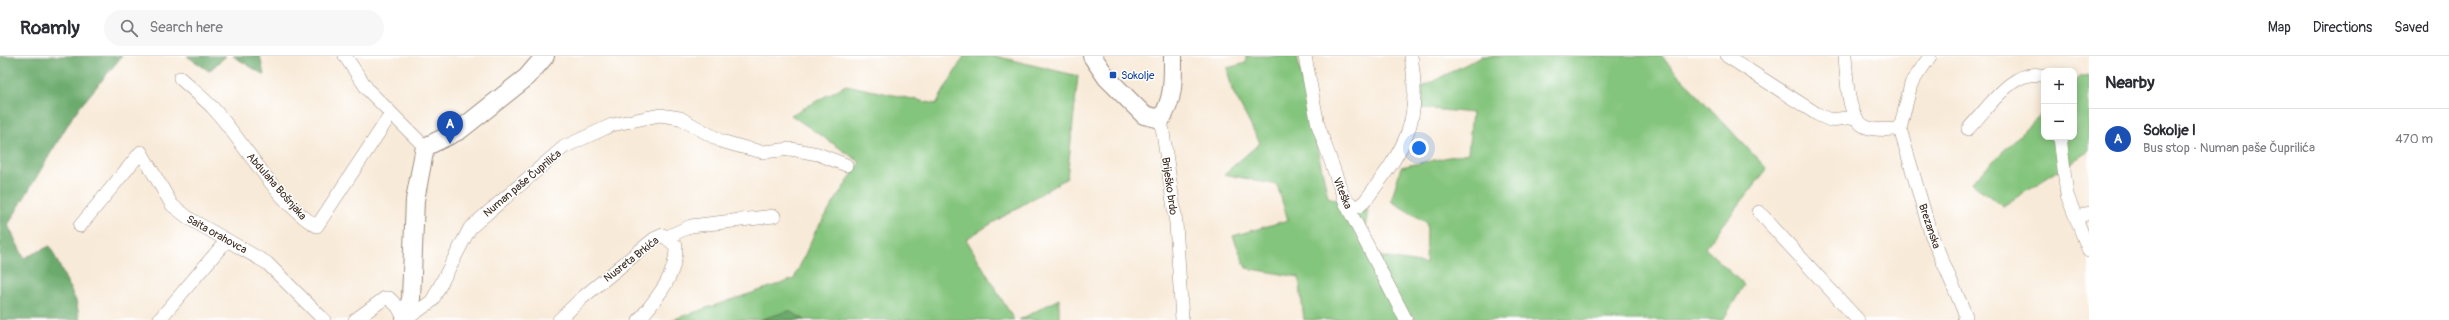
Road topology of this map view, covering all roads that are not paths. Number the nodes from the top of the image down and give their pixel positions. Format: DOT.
graph roads {
  1 [pos="344,56"];
  2 [pos="546,56"];
  3 [pos="1092,56"];
  4 [pos="1173,56"];
  5 [pos="1305,56"];
  6 [pos="1411,56"];
  7 [pos="1727,56"];
  8 [pos="1845,56"];
  9 [pos="1930,56"];
  10 [pos="2041,76"];
  11 [pos="180,78"];
  12 [pos="391,114"];
  13 [pos="1856,117"];
  14 [pos="1160,119"];
  15 [pos="1900,129"];
  16 [pos="1968,129"];
  17 [pos="2060,140"];
  18 [pos="425,147"];
  19 [pos="846,165"];
  20 [pos="1344,199"];
  21 [pos="1759,212"];
  22 [pos="2083,215"];
  23 [pos="774,216"];
  24 [pos="80,226"];
  25 [pos="667,237"];
  26 [pos="227,240"];
  27 [pos="2089,251"];
  28 [pos="159,320"];
  29 [pos="324,320"];
  30 [pos="354,320"];
  31 [pos="405,320"];
  32 [pos="559,320"];
  33 [pos="639,320"];
  34 [pos="1182,320"];
  35 [pos="1406,320"];
  36 [pos="1858,320"];
  37 [pos="1964,320"];
  1 -- 12 [label="street"];
  2 -- 18 [label="street"];
  3 -- 14 [label="street"];
  4 -- 14 [label="street"];
  5 -- 20 [label="street, Viteška"];
  6 -- 20 [label="street"];
  7 -- 13 [label="street"];
  8 -- 13 [label="street"];
  9 -- 15 [label="street"];
  10 -- 16 [label="street"];
  11 -- 12 [label="street, Abdulaha Bošnjaka"];
  12 -- 18 [label="street"];
  13 -- 15 [label="street"];
  14 -- 34 [label="street, Briješko brdo"];
  15 -- 37 [label="street, Brezanska"];
  17 -- 22 [label="street"];
  18 -- 31 [label="street"];
  19 -- 31 [label="street, Numan paše Čuprilića"];
  20 -- 35 [label="street, Viteška"];
  21 -- 36 [label="street"];
  22 -- 27 [label="street"];
  23 -- 25 [label="street"];
  24 -- 26 [label="street, Saita orahovca"];
  25 -- 32 [label="street, Nusreta Brkića"];
  25 -- 33 [label="street, Nusreta Brkića"];
  26 -- 28 [label="street"];
  26 -- 29 [label="street, Saita orahovca"];
  30 -- 31 [label="street"];
}
